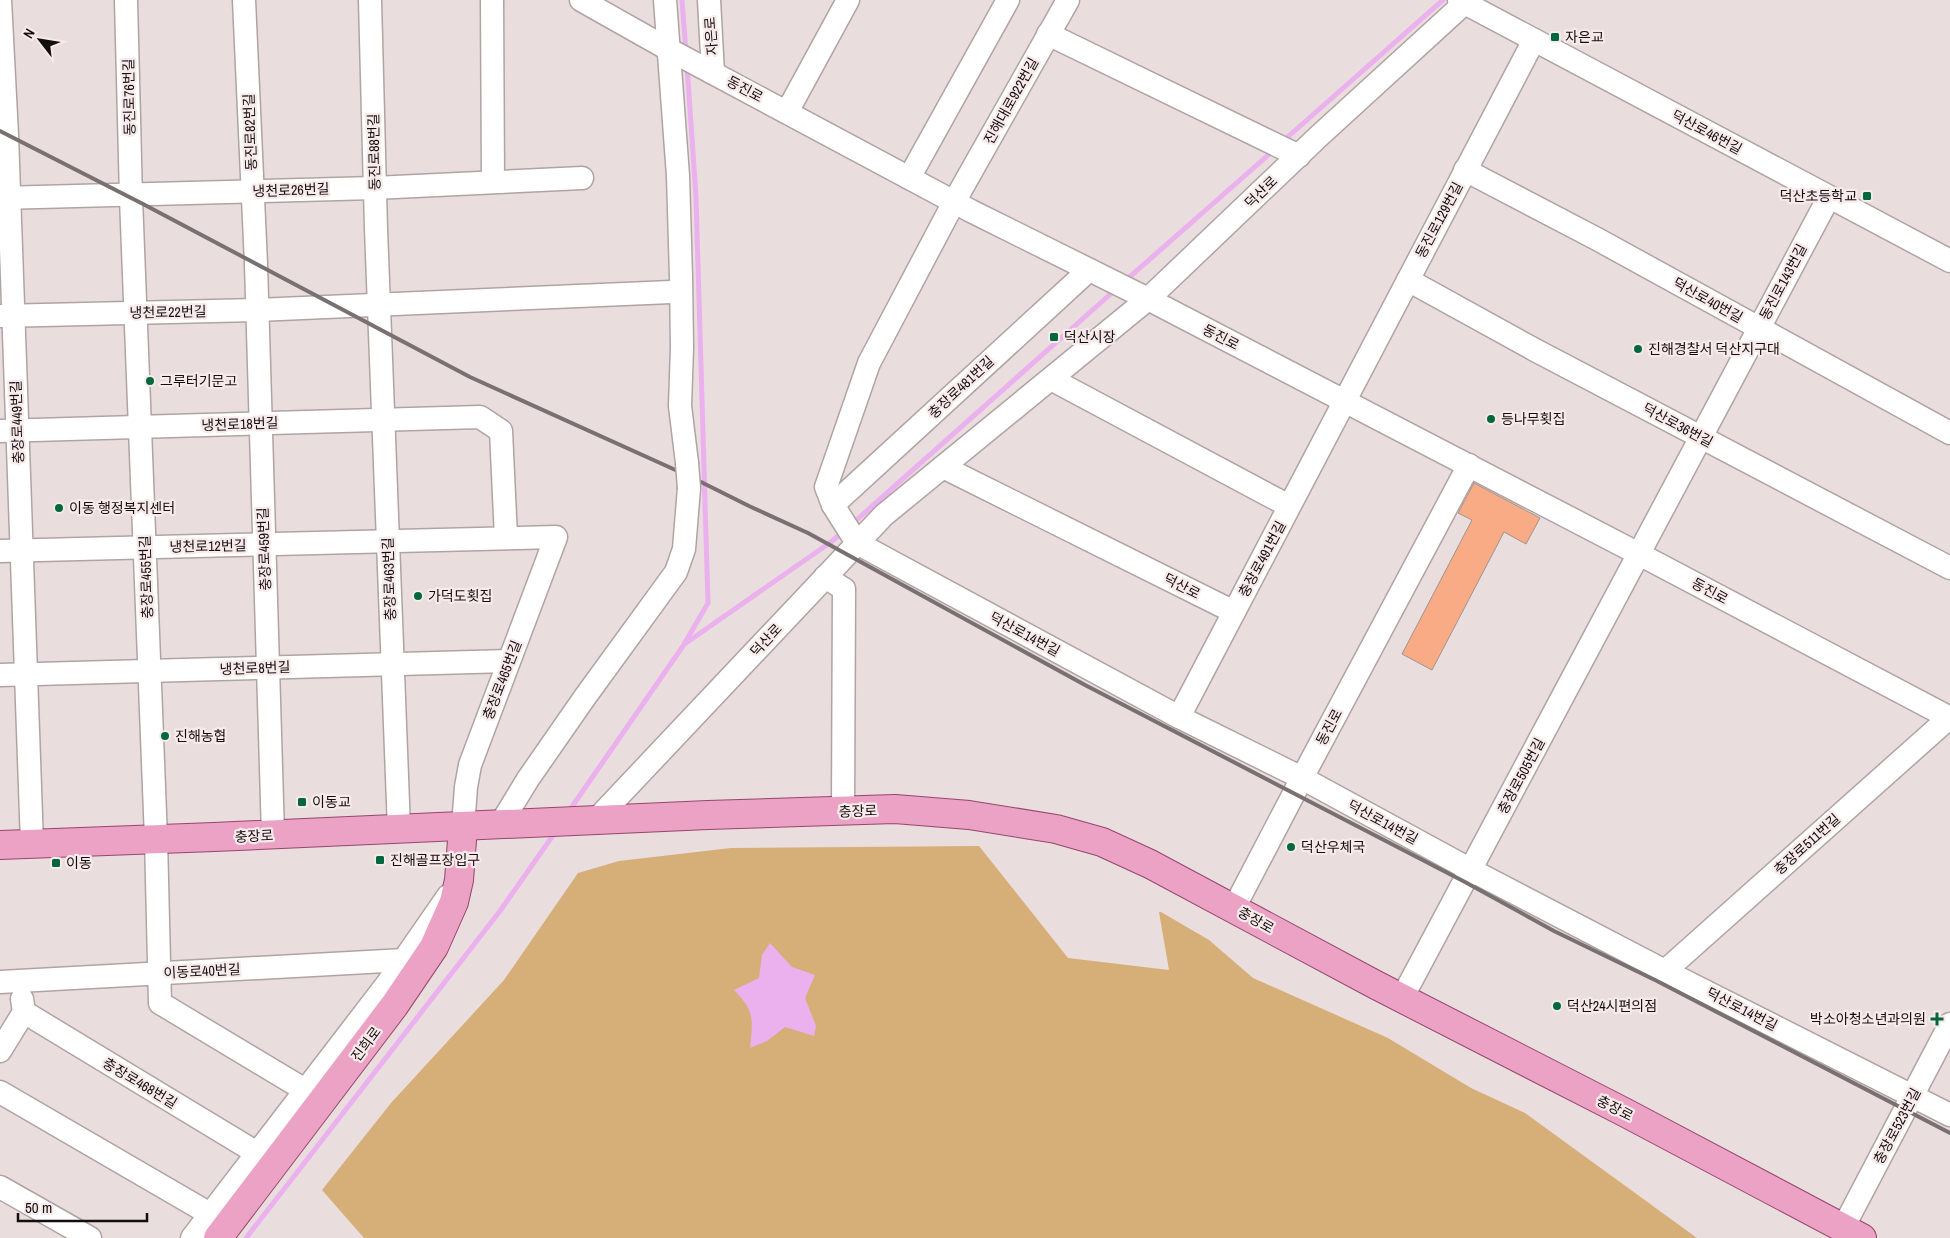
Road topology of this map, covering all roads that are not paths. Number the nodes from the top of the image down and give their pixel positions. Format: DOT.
graph roads {
  1 [pos="0,0"];
  2 [pos="126,0"];
  3 [pos="244,0"];
  4 [pos="370,0"];
  5 [pos="492,0"];
  6 [pos="581,0"];
  7 [pos="665,0"];
  8 [pos="709,0"];
  9 [pos="848,0"];
  10 [pos="1008,0"];
  11 [pos="1068,0"];
  12 [pos="1464,1"];
  13 [pos="1048,34"];
  14 [pos="1534,40"];
  15 [pos="668,49"];
  16 [pos="713,73"];
  17 [pos="787,112"];
  18 [pos="1299,156"];
  19 [pos="1465,170"];
  20 [pos="582,178"];
  21 [pos="909,178"];
  22 [pos="493,182"];
  23 [pos="374,188"];
  24 [pos="252,191"];
  25 [pos="131,194"];
  26 [pos="4,197"];
  27 [pos="1829,197"];
  28 [pos="963,206"];
  29 [pos="1950,261"];
  30 [pos="256,264"];
  31 [pos="1089,270"];
  32 [pos="1408,280"];
  33 [pos="671,292"];
  34 [pos="1148,299"];
  35 [pos="379,304"];
  36 [pos="257,310"];
  37 [pos="136,312"];
  38 [pos="7,316"];
  39 [pos="1759,328"];
  40 [pos="380,329"];
  41 [pos="1051,379"];
  42 [pos="1344,401"];
  43 [pos="383,419"];
  44 [pos="261,423"];
  45 [pos="140,427"];
  46 [pos="9,431"];
  47 [pos="1950,433"];
  48 [pos="1701,437"];
  49 [pos="1469,465"];
  50 [pos="943,467"];
  51 [pos="833,505"];
  52 [pos="1289,506"];
  53 [pos="556,537"];
  54 [pos="506,538"];
  55 [pos="388,541"];
  56 [pos="857,543"];
  57 [pos="264,544"];
  58 [pos="145,547"];
  59 [pos="11,550"];
  60 [pos="1639,554"];
  61 [pos="1950,568"];
  62 [pos="825,577"];
  63 [pos="1234,612"];
  64 [pos="509,661"];
  65 [pos="392,664"];
  66 [pos="268,668"];
  67 [pos="150,671"];
  68 [pos="26,674"];
  69 [pos="0,675"];
  70 [pos="1179,717"];
  71 [pos="1950,717"];
  72 [pos="1302,778"];
  73 [pos="843,811"];
  74 [pos="595,820"];
  75 [pos="504,825"];
  76 [pos="463,827"];
  77 [pos="399,829"];
  78 [pos="273,835"];
  79 [pos="156,840"];
  80 [pos="32,844"];
  81 [pos="0,845"];
  82 [pos="1471,870"];
  83 [pos="459,880"];
  84 [pos="1234,908"];
  85 [pos="404,960"];
  86 [pos="1666,971"];
  87 [pos="160,973"];
  88 [pos="10,981"];
  89 [pos="1402,998"];
  90 [pos="24,1012"];
  91 [pos="1950,1024"];
  92 [pos="0,1051"];
  93 [pos="305,1090"];
  94 [pos="0,1092"];
  95 [pos="1913,1095"];
  96 [pos="1950,1115"];
  97 [pos="257,1154"];
  98 [pos="0,1187"];
  99 [pos="214,1226"];
  100 [pos="1853,1233"];
  101 [pos="90,1238"];
  102 [pos="192,1238"];
  1 -- 26 [label="street, 충장로449번길"];
  2 -- 25 [label="street, 동진로76번길"];
  3 -- 24 [label="street, 동진로82번길"];
  4 -- 23 [label="street, 동진로88번길"];
  5 -- 22 [label="street"];
  6 -- 15 [label="street, 동진로"];
  7 -- 15 [label="street"];
  8 -- 16 [label="street, 자은로"];
  9 -- 17 [label="street"];
  10 -- 21 [label="street"];
  11 -- 13 [label="street, 진해대로922번길"];
  12 -- 14 [label="street, 덕산로46번길"];
  12 -- 18 [label="street, 덕산로"];
  13 -- 18 [label="street"];
  13 -- 28 [label="street, 진해대로922번길"];
  14 -- 19 [label="street, 동진로129번길"];
  14 -- 27 [label="street, 덕산로46번길"];
  15 -- 16 [label="street, 동진로"];
  15 -- 75 [label="street, bridge"];
  16 -- 17 [label="street, 동진로"];
  17 -- 21 [label="street, 동진로"];
  18 -- 34 [label="street, 덕산로"];
  19 -- 32 [label="street, 동진로129번길"];
  19 -- 39 [label="street, 덕산로40번길"];
  20 -- 22 [label="street, 냉천로26번길"];
  21 -- 28 [label="street, 동진로"];
  22 -- 23 [label="street, 냉천로26번길"];
  23 -- 24 [label="street, 냉천로26번길"];
  23 -- 35 [label="street, 동진로88번길"];
  24 -- 25 [label="street, 냉천로26번길"];
  24 -- 30 [label="street, 동진로82번길"];
  25 -- 26 [label="street, 냉천로26번길"];
  25 -- 37 [label="street, 충장로455번길"];
  26 -- 38 [label="street, 충장로449번길"];
  27 -- 29 [label="street, 덕산로46번길"];
  27 -- 39 [label="street, 동진로143번길"];
  28 -- 31 [label="street, 동진로"];
  28 -- 51 [label="street"];
  30 -- 36 [label="street, 충장로459번길"];
  31 -- 34 [label="street, 동진로"];
  31 -- 51 [label="street, 충장로481번길"];
  32 -- 42 [label="street, 동진로129번길"];
  32 -- 48 [label="street, 덕산로36번길"];
  33 -- 35 [label="street"];
  34 -- 41 [label="street, 덕산로"];
  34 -- 42 [label="street, 동진로"];
  35 -- 36 [label="street, 냉천로22번길"];
  35 -- 40 [label="street, 동진로88번길"];
  36 -- 37 [label="street, 냉천로22번길"];
  36 -- 44 [label="street, 충장로459번길"];
  37 -- 38 [label="street, 냉천로22번길"];
  37 -- 45 [label="street, 충장로455번길"];
  38 -- 46 [label="street, 충장로449번길"];
  39 -- 47 [label="street, 덕산로40번길"];
  39 -- 48 [label="street, 동진로143번길"];
  40 -- 43 [label="street, 충장로463번길"];
  41 -- 50 [label="street, 덕산로"];
  41 -- 52 [label="street"];
  42 -- 49 [label="street, 동진로"];
  42 -- 52 [label="street, 충장로491번길"];
  43 -- 44 [label="street, 냉천로18번길"];
  43 -- 54 [label="street, 냉천로18번길"];
  43 -- 55 [label="street, 충장로463번길"];
  44 -- 45 [label="street, 냉천로18번길"];
  44 -- 57 [label="street, 충장로459번길"];
  45 -- 46 [label="street, 냉천로18번길"];
  45 -- 58 [label="street, 충장로455번길"];
  46 -- 59 [label="street, 충장로449번길"];
  48 -- 60 [label="street, 동진로143번길"];
  48 -- 61 [label="street, 덕산로36번길"];
  49 -- 60 [label="street, 동진로"];
  49 -- 72 [label="street, 동진로"];
  50 -- 56 [label="street, 덕산로"];
  50 -- 63 [label="street, 덕산로"];
  51 -- 56 [label="street"];
  52 -- 63 [label="street, 충장로491번길"];
  53 -- 54 [label="street, 냉천로12번길"];
  53 -- 64 [label="street, 충장로465번길"];
  54 -- 55 [label="street, 냉천로12번길"];
  55 -- 57 [label="street, 냉천로12번길"];
  55 -- 65 [label="street, 충장로463번길"];
  56 -- 62 [label="street, 덕산로"];
  56 -- 70 [label="street, 덕산로14번길"];
  57 -- 58 [label="street, 냉천로12번길"];
  57 -- 66 [label="street, 충장로459번길"];
  58 -- 59 [label="street, 냉천로12번길"];
  58 -- 67 [label="street, 충장로455번길"];
  59 -- 68 [label="street, 충장로449번길"];
  60 -- 71 [label="street, 동진로"];
  60 -- 82 [label="street, 충장로505번길"];
  62 -- 73 [label="street"];
  62 -- 74 [label="street, 덕산로"];
  63 -- 70 [label="street, 충장로491번길"];
  64 -- 65 [label="street, 냉천로8번길"];
  64 -- 76 [label="street, 충장로465번길"];
  65 -- 66 [label="street, 냉천로8번길"];
  65 -- 77 [label="street, 충장로463번길"];
  66 -- 67 [label="street, 냉천로8번길"];
  66 -- 78 [label="street, 충장로459번길"];
  67 -- 68 [label="street, 냉천로8번길"];
  67 -- 79 [label="street, 충장로455번길"];
  68 -- 69 [label="street, 냉천로8번길"];
  68 -- 80 [label="street, 충장로449번길"];
  70 -- 72 [label="street, 덕산로14번길"];
  71 -- 86 [label="street, 충장로511번길"];
  72 -- 82 [label="street, 덕산로14번길"];
  72 -- 84 [label="street, 동진로"];
  73 -- 74 [label="main road, 충장로"];
  73 -- 84 [label="main road, 충장로"];
  74 -- 75 [label="main road, 충장로"];
  75 -- 76 [label="main road, 충장로"];
  76 -- 77 [label="main road, 충장로"];
  76 -- 83 [label="main road, 진희로"];
  77 -- 78 [label="main road, 충장로"];
  78 -- 79 [label="main road, 충장로"];
  79 -- 80 [label="main road, 충장로"];
  79 -- 87 [label="street, 충장로455번길"];
  80 -- 81 [label="main road, 충장로"];
  82 -- 86 [label="street, 덕산로14번길"];
  82 -- 89 [label="street, 충장로505번길"];
  83 -- 85 [label="street"];
  83 -- 99 [label="main road, 진희로"];
  84 -- 89 [label="main road, 충장로"];
  85 -- 87 [label="street, 이동로40번길"];
  85 -- 93 [label="street"];
  86 -- 95 [label="street, 덕산로14번길"];
  87 -- 88 [label="street, 이동로40번길"];
  87 -- 93 [label="street"];
  88 -- 90 [label="street"];
  89 -- 100 [label="main road, 충장로"];
  90 -- 92 [label="street"];
  90 -- 97 [label="street, 충장로468번길"];
  91 -- 95 [label="street, 충장로523번길"];
  93 -- 97 [label="street"];
  94 -- 99 [label="street"];
  95 -- 96 [label="street, 덕산로14번길"];
  95 -- 100 [label="street, 충장로523번길"];
  97 -- 99 [label="street"];
  98 -- 101 [label="street"];
  99 -- 102 [label="street"];
}
